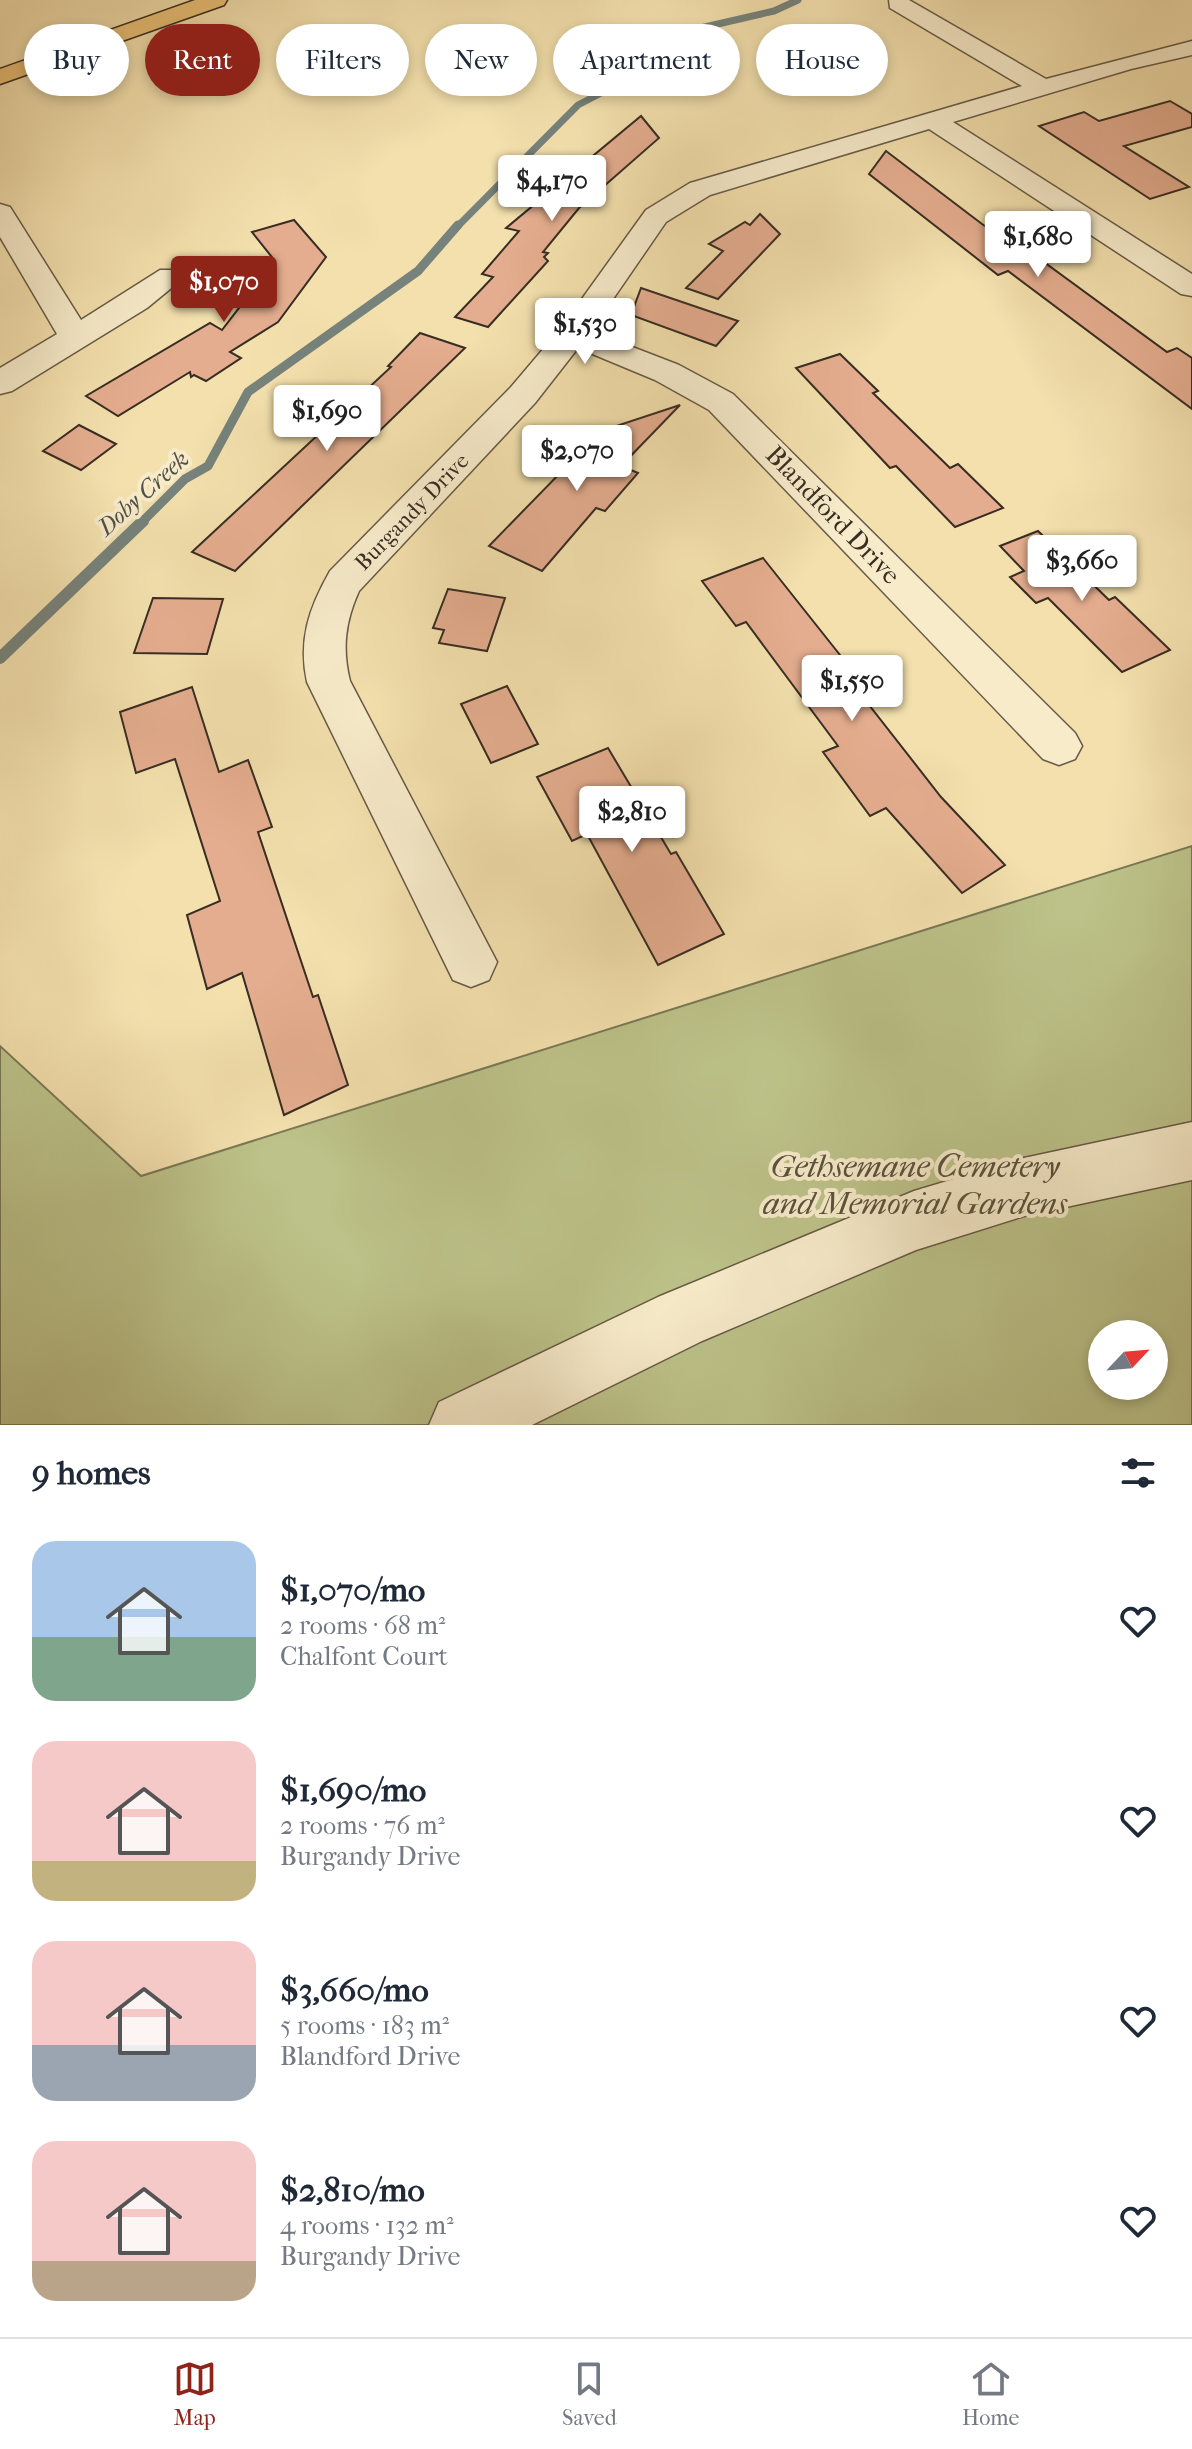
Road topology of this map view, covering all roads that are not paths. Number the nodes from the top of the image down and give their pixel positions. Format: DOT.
graph roads {
  1 [pos="216,0"];
  2 [pos="898,3"];
  3 [pos="1192,48"];
  4 [pos="0,77"];
  5 [pos="1042,87"];
  6 [pos="932,120"];
  7 [pos="0,213"];
  8 [pos="171,276"];
  9 [pos="1192,287"];
  10 [pos="572,335"];
  11 [pos="75,337"];
  12 [pos="0,383"];
  13 [pos="1059,746"];
  14 [pos="471,962"];
  15 [pos="1192,1151"];
  16 [pos="462,1425"];
  1 -- 4 [label="main road"];
  2 -- 5 [label="street"];
  3 -- 5 [label="street, Burgandy Drive"];
  5 -- 6 [label="street, Burgandy Drive"];
  6 -- 9 [label="street"];
  6 -- 10 [label="street, Burgandy Drive"];
  7 -- 11 [label="street"];
  8 -- 11 [label="street"];
  10 -- 13 [label="street, Blandford Drive"];
  10 -- 14 [label="street, Burgandy Drive"];
  11 -- 12 [label="street"];
  15 -- 16 [label="street"];
}
